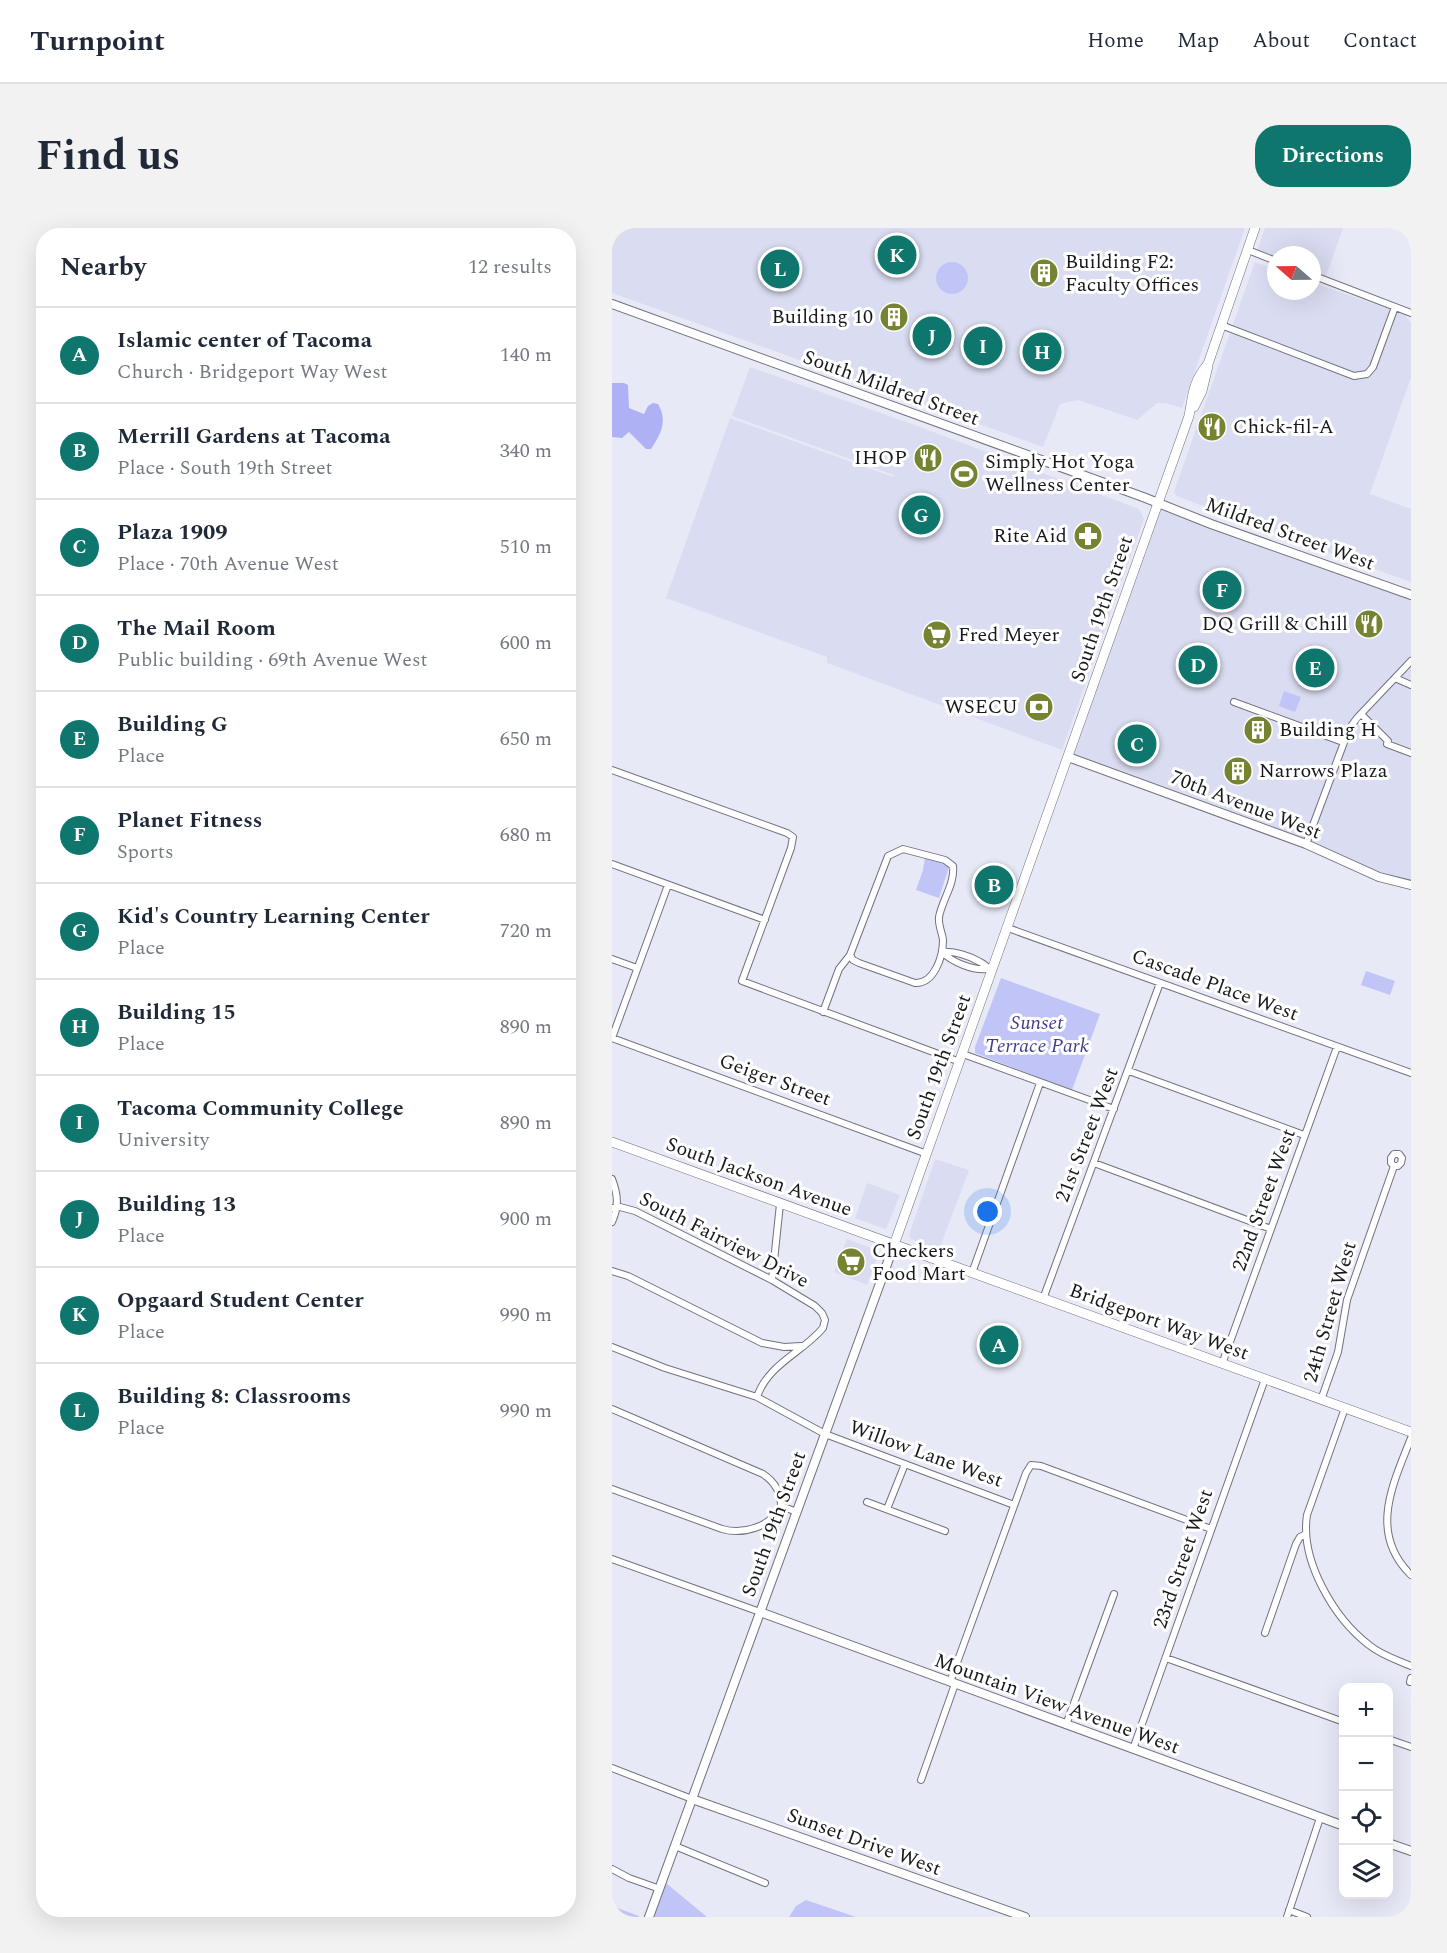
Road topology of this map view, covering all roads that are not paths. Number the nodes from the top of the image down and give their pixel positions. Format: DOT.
graph roads {
  1 [pos="1255,228"];
  2 [pos="1248,250"];
  3 [pos="1267,257"];
  4 [pos="1321,278"];
  5 [pos="612,304"];
  6 [pos="1395,307"];
  7 [pos="1411,313"];
  8 [pos="1221,325"];
  9 [pos="1158,503"];
  10 [pos="1411,595"];
  11 [pos="1411,661"];
  12 [pos="1395,678"];
  13 [pos="1411,684"];
  14 [pos="1234,702"];
  15 [pos="1360,714"];
  16 [pos="1343,742"];
  17 [pos="1411,753"];
  18 [pos="1068,757"];
  19 [pos="612,770"];
  20 [pos="1306,844"];
  21 [pos="612,864"];
  22 [pos="668,885"];
  23 [pos="1411,885"];
  24 [pos="765,920"];
  25 [pos="1008,928"];
  26 [pos="942,952"];
  27 [pos="850,955"];
  28 [pos="612,959"];
  29 [pos="637,969"];
  30 [pos="990,969"];
  31 [pos="1160,983"];
  32 [pos="824,1012"];
  33 [pos="612,1038"];
  34 [pos="1337,1047"];
  35 [pos="961,1058"];
  36 [pos="1129,1071"];
  37 [pos="1411,1073"];
  38 [pos="1040,1083"];
  39 [pos="1114,1109"];
  40 [pos="1305,1135"];
  41 [pos="612,1142"];
  42 [pos="927,1154"];
  43 [pos="1094,1163"];
  44 [pos="1394,1166"];
  45 [pos="612,1179"];
  46 [pos="780,1204"];
  47 [pos="615,1208"];
  48 [pos="612,1222"];
  49 [pos="1271,1229"];
  50 [pos="894,1245"];
  51 [pos="612,1271"];
  52 [pos="972,1274"];
  53 [pos="772,1280"];
  54 [pos="1043,1299"];
  55 [pos="803,1346"];
  56 [pos="612,1347"];
  57 [pos="1222,1364"];
  58 [pos="1265,1379"];
  59 [pos="756,1397"];
  60 [pos="1321,1400"];
  61 [pos="1345,1408"];
  62 [pos="612,1409"];
  63 [pos="1410,1432"];
  64 [pos="825,1434"];
  65 [pos="905,1464"];
  66 [pos="612,1489"];
  67 [pos="867,1502"];
  68 [pos="1014,1504"];
  69 [pos="781,1506"];
  70 [pos="887,1509"];
  71 [pos="797,1512"];
  72 [pos="1211,1529"];
  73 [pos="945,1531"];
  74 [pos="1306,1534"];
  75 [pos="612,1559"];
  76 [pos="1411,1575"];
  77 [pos="1114,1594"];
  78 [pos="760,1612"];
  79 [pos="1265,1633"];
  80 [pos="1166,1658"];
  81 [pos="1411,1666"];
  82 [pos="952,1683"];
  83 [pos="1339,1720"];
  84 [pos="1066,1725"];
  85 [pos="1393,1740"];
  86 [pos="1411,1747"];
  87 [pos="1133,1749"];
  88 [pos="612,1768"];
  89 [pos="921,1780"];
  90 [pos="693,1799"];
  91 [pos="1320,1818"];
  92 [pos="1339,1824"];
  93 [pos="1393,1844"];
  94 [pos="675,1846"];
  95 [pos="1411,1851"];
  96 [pos="612,1869"];
  97 [pos="765,1883"];
  98 [pos="660,1889"];
  99 [pos="1288,1914"];
  100 [pos="649,1917"];
  101 [pos="1025,1917"];
  102 [pos="1307,1917"];
  1 -- 2 [label="main road, South 19th Street"];
  2 -- 3 [label="street"];
  2 -- 8 [label="main road, South 19th Street"];
  4 -- 6 [label="street"];
  5 -- 9 [label="street, South Mildred Street"];
  6 -- 7 [label="street"];
  6 -- 8 [label="street"];
  8 -- 9 [label="main road, South 19th Street"];
  9 -- 10 [label="street, Mildred Street West"];
  9 -- 18 [label="main road, South 19th Street"];
  11 -- 12 [label="street"];
  12 -- 13 [label="street"];
  12 -- 15 [label="street"];
  14 -- 16 [label="street"];
  15 -- 16 [label="street"];
  15 -- 17 [label="street"];
  16 -- 20 [label="street"];
  18 -- 20 [label="street, 70th Avenue West"];
  18 -- 25 [label="main road, South 19th Street"];
  19 -- 24 [label="street"];
  20 -- 23 [label="street, 70th Avenue West"];
  21 -- 22 [label="street"];
  22 -- 24 [label="street"];
  22 -- 29 [label="street"];
  24 -- 32 [label="street"];
  25 -- 30 [label="main road, South 19th Street"];
  25 -- 31 [label="street, Cascade Place West"];
  26 -- 27 [label="street"];
  26 -- 27 [label="street"];
  26 -- 30 [label="street"];
  27 -- 32 [label="street"];
  28 -- 29 [label="street"];
  29 -- 33 [label="street"];
  30 -- 35 [label="main road, South 19th Street"];
  31 -- 34 [label="street, Cascade Place West"];
  31 -- 36 [label="street, 21st Street West"];
  32 -- 35 [label="street"];
  33 -- 42 [label="street, Geiger Street"];
  34 -- 37 [label="street, Cascade Place West"];
  34 -- 40 [label="street, 22nd Street West"];
  35 -- 38 [label="street"];
  35 -- 42 [label="main road, South 19th Street"];
  36 -- 39 [label="street, 21st Street West"];
  36 -- 40 [label="street"];
  38 -- 39 [label="street"];
  38 -- 52 [label="street"];
  39 -- 43 [label="street, 21st Street West"];
  40 -- 49 [label="street, 22nd Street West"];
  41 -- 46 [label="main road, South Jackson Avenue"];
  42 -- 50 [label="main road, South 19th Street"];
  43 -- 49 [label="street"];
  43 -- 54 [label="street, 21st Street West"];
  44 -- 60 [label="street, 24th Street West"];
  45 -- 47 [label="street"];
  46 -- 50 [label="main road, South Jackson Avenue"];
  46 -- 53 [label="street"];
  47 -- 48 [label="street"];
  47 -- 53 [label="street, South Fairview Drive"];
  49 -- 57 [label="street, 22nd Street West"];
  50 -- 52 [label="main road, Bridgeport Way West"];
  50 -- 64 [label="street, South 19th Street"];
  51 -- 55 [label="street"];
  52 -- 54 [label="main road, Bridgeport Way West"];
  53 -- 55 [label="street, South Fairview Drive"];
  54 -- 57 [label="main road, Bridgeport Way West"];
  55 -- 59 [label="street"];
  56 -- 59 [label="street, Willow Lane West"];
  57 -- 58 [label="main road, Bridgeport Way West"];
  58 -- 60 [label="main road, Bridgeport Way West"];
  58 -- 72 [label="street, 23rd Street West"];
  59 -- 64 [label="street, Willow Lane West"];
  60 -- 61 [label="main road, Bridgeport Way West"];
  61 -- 63 [label="main road, Bridgeport Way West"];
  61 -- 74 [label="street"];
  62 -- 69 [label="street"];
  63 -- 76 [label="street"];
  64 -- 65 [label="street, Willow Lane West"];
  64 -- 71 [label="street, South 19th Street"];
  65 -- 68 [label="street, Willow Lane West"];
  65 -- 70 [label="street"];
  66 -- 69 [label="street"];
  67 -- 70 [label="street"];
  68 -- 72 [label="street"];
  68 -- 82 [label="street"];
  69 -- 71 [label="street"];
  70 -- 73 [label="street"];
  71 -- 78 [label="street, South 19th Street"];
  72 -- 80 [label="street, 23rd Street West"];
  74 -- 79 [label="street"];
  74 -- 81 [label="street"];
  75 -- 78 [label="street"];
  77 -- 84 [label="street"];
  78 -- 82 [label="street, Mountain View Avenue West"];
  78 -- 90 [label="street, South 19th Street"];
  80 -- 83 [label="street"];
  80 -- 87 [label="street, 23rd Street West"];
  82 -- 84 [label="street, Mountain View Avenue West"];
  82 -- 89 [label="street"];
  84 -- 87 [label="street, Mountain View Avenue West"];
  85 -- 86 [label="street"];
  87 -- 91 [label="street, Mountain View Avenue West"];
  88 -- 90 [label="street"];
  90 -- 94 [label="street, South 19th Street"];
  90 -- 101 [label="street, Sunset Drive West"];
  91 -- 92 [label="street, Mountain View Avenue West"];
  91 -- 99 [label="street"];
  93 -- 95 [label="street"];
  94 -- 97 [label="street"];
  94 -- 98 [label="street, South 19th Street"];
  96 -- 98 [label="street"];
  98 -- 100 [label="street, South 19th Street"];
  99 -- 102 [label="street"];
}
